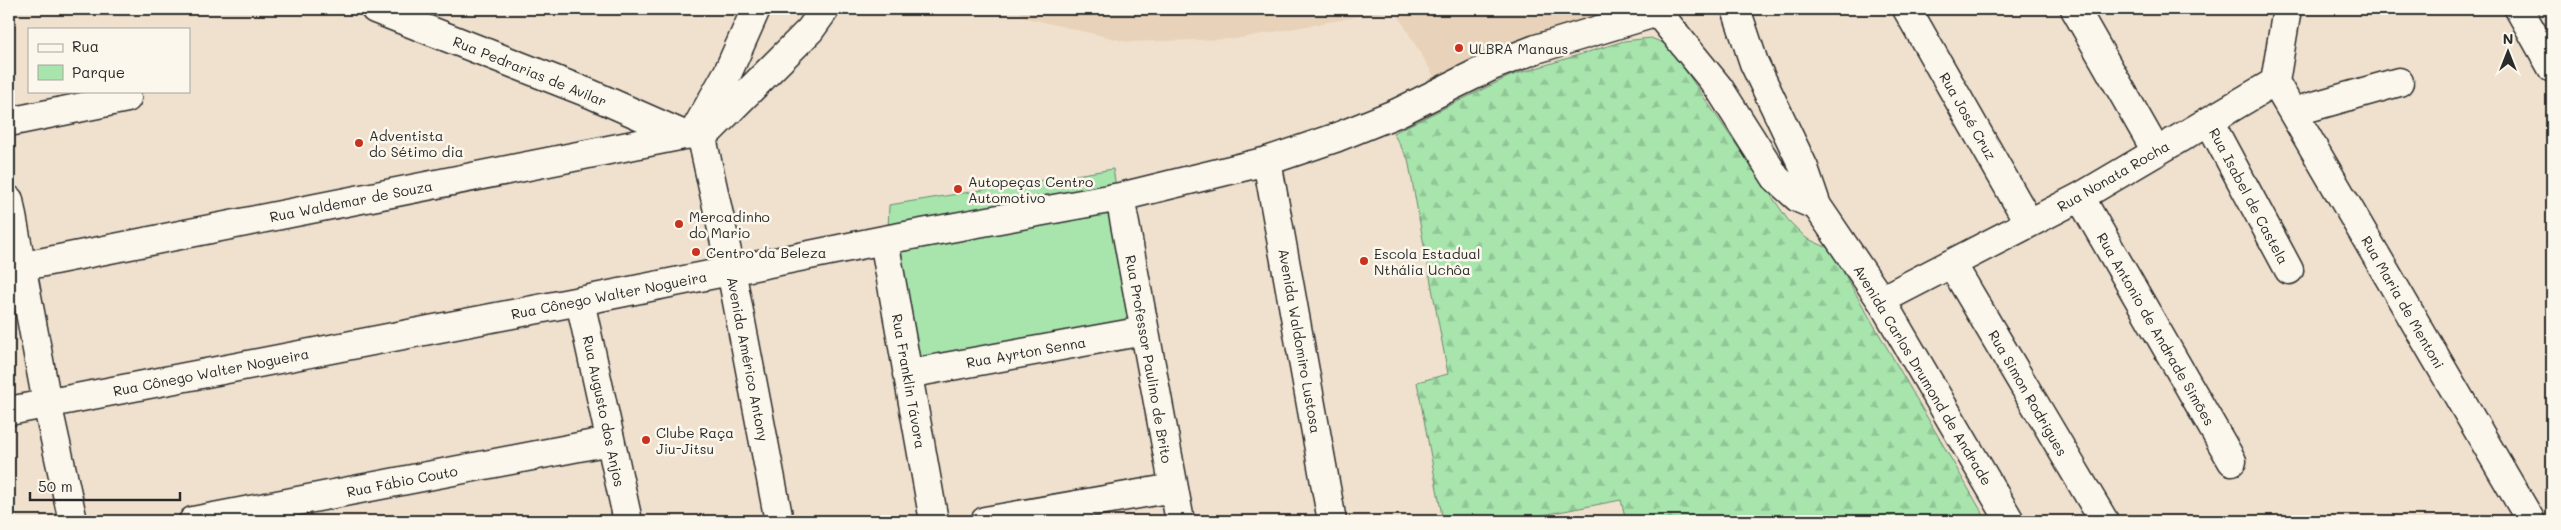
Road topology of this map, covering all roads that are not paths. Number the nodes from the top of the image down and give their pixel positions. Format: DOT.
graph roads {
  1 [pos="375,9"];
  2 [pos="756,9"];
  3 [pos="825,9"];
  4 [pos="1736,9"];
  5 [pos="1907,9"];
  6 [pos="2075,9"];
  7 [pos="2287,9"];
  8 [pos="2519,9"];
  9 [pos="1657,10"];
  10 [pos="2552,68"];
  11 [pos="2275,82"];
  12 [pos="2400,82"];
  13 [pos="127,98"];
  14 [pos="2293,112"];
  15 [pos="9,122"];
  16 [pos="2209,122"];
  17 [pos="693,136"];
  18 [pos="2156,151"];
  19 [pos="1267,161"];
  20 [pos="1120,197"];
  21 [pos="2080,197"];
  22 [pos="9,200"];
  23 [pos="1817,206"];
  24 [pos="2029,223"];
  25 [pos="884,240"];
  26 [pos="1952,264"];
  27 [pos="15,267"];
  28 [pos="731,270"];
  29 [pos="2289,270"];
  30 [pos="1881,300"];
  31 [pos="580,301"];
  32 [pos="1144,331"];
  33 [pos="908,374"];
  34 [pos="47,403"];
  35 [pos="9,411"];
  36 [pos="610,441"];
  37 [pos="2232,461"];
  38 [pos="1173,488"];
  39 [pos="236,517"];
  40 [pos="73,521"];
  41 [pos="193,521"];
  42 [pos="628,521"];
  43 [pos="779,521"];
  44 [pos="934,521"];
  45 [pos="985,521"];
  46 [pos="1180,521"];
  47 [pos="1332,521"];
  48 [pos="2010,521"];
  49 [pos="2104,521"];
  50 [pos="2531,521"];
  1 -- 17 [label="street, Rua Pedrarias de Avilar"];
  2 -- 17 [label="street"];
  3 -- 17 [label="street"];
  4 -- 23 [label="street, Avenida Carlos Drumond de Andrade"];
  5 -- 24 [label="street, Rua José Cruz"];
  6 -- 18 [label="street"];
  7 -- 11 [label="street"];
  8 -- 10 [label="street"];
  9 -- 19 [label="street, Rua Cônego Walter Nogueira"];
  9 -- 23 [label="street, Avenida Carlos Drumond de Andrade"];
  11 -- 14 [label="street, Rua Maria de Mentoni"];
  11 -- 16 [label="street, Rua Nonata Rocha"];
  12 -- 14 [label="street"];
  13 -- 15 [label="street"];
  14 -- 50 [label="street, Rua Maria de Mentoni"];
  16 -- 18 [label="street, Rua Nonata Rocha"];
  16 -- 29 [label="street, Rua Isabel de Castela"];
  17 -- 27 [label="street, Rua Waldemar de Souza"];
  17 -- 28 [label="street, Avenida Américo Antony"];
  18 -- 21 [label="street, Rua Nonata Rocha"];
  19 -- 20 [label="street, Rua Cônego Walter Nogueira"];
  19 -- 47 [label="street, Avenida Waldomiro Lustosa"];
  20 -- 25 [label="street, Rua Cônego Walter Nogueira"];
  20 -- 32 [label="street, Rua Professor Paulino de Brito"];
  21 -- 24 [label="street, Rua Nonata Rocha"];
  21 -- 37 [label="street, Rua Antonio de Andrade Simões"];
  22 -- 27 [label="street"];
  23 -- 30 [label="street, Avenida Carlos Drumond de Andrade"];
  24 -- 26 [label="street, Rua Nonata Rocha"];
  25 -- 28 [label="street, Rua Cônego Walter Nogueira"];
  25 -- 33 [label="street, Rua Franklin Távora"];
  26 -- 30 [label="street, Rua Nonata Rocha"];
  26 -- 49 [label="street, Rua Simon Rodrigues"];
  27 -- 34 [label="street"];
  28 -- 31 [label="street, Rua Cônego Walter Nogueira"];
  28 -- 43 [label="street, Avenida Américo Antony"];
  30 -- 48 [label="street, Avenida Carlos Drumond de Andrade"];
  31 -- 34 [label="street, Rua Cônego Walter Nogueira"];
  31 -- 36 [label="street, Rua Augusto dos Anjos"];
  32 -- 33 [label="street, Rua Ayrton Senna"];
  32 -- 38 [label="street, Rua Professor Paulino de Brito"];
  33 -- 44 [label="street, Rua Franklin Távora"];
  34 -- 35 [label="street, Rua Cônego Walter Nogueira"];
  34 -- 40 [label="street"];
  36 -- 39 [label="street, Rua Fábio Couto"];
  36 -- 42 [label="street, Rua Augusto dos Anjos"];
  38 -- 45 [label="street"];
  38 -- 46 [label="street, Rua Professor Paulino de Brito"];
  39 -- 41 [label="street, Rua Fábio Couto"];
}
